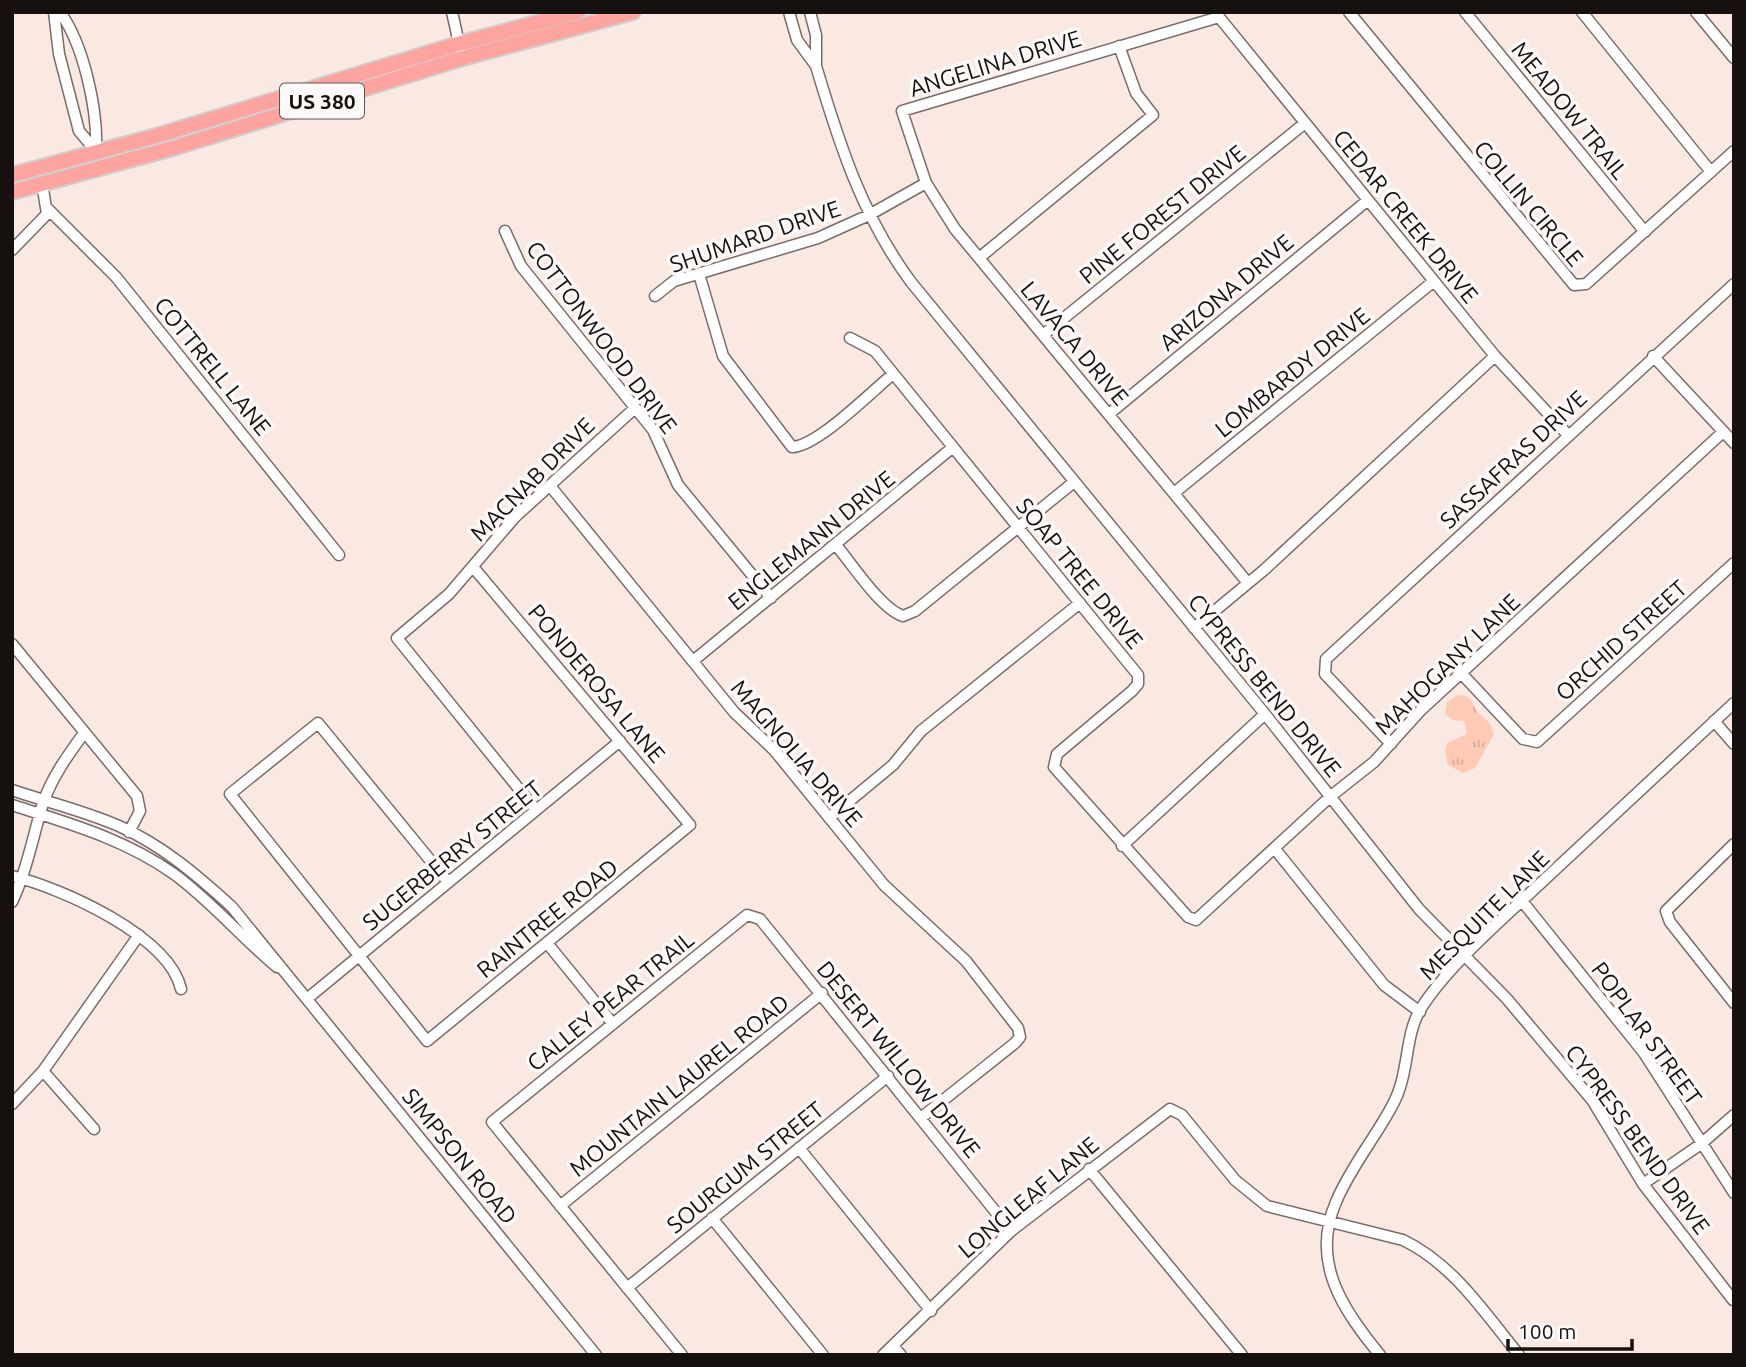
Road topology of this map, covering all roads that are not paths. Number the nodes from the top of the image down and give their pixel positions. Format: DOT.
graph roads {
  1 [pos="54,12"];
  2 [pos="60,12"];
  3 [pos="453,12"];
  4 [pos="577,12"];
  5 [pos="633,12"];
  6 [pos="789,12"];
  7 [pos="810,12"];
  8 [pos="1349,12"];
  9 [pos="1465,12"];
  10 [pos="1582,12"];
  11 [pos="1696,12"];
  12 [pos="1219,17"];
  13 [pos="458,44"];
  14 [pos="1119,46"];
  15 [pos="463,58"];
  16 [pos="1734,58"];
  17 [pos="816,66"];
  18 [pos="902,111"];
  19 [pos="1305,123"];
  20 [pos="96,151"];
  21 [pos="1734,151"];
  22 [pos="1712,172"];
  23 [pos="12,175"];
  24 [pos="42,183"];
  25 [pos="926,183"];
  26 [pos="12,192"];
  27 [pos="1368,200"];
  28 [pos="48,209"];
  29 [pos="869,215"];
  30 [pos="505,231"];
  31 [pos="1645,232"];
  32 [pos="12,250"];
  33 [pos="979,258"];
  34 [pos="699,274"];
  35 [pos="1434,281"];
  36 [pos="1732,288"];
  37 [pos="655,296"];
  38 [pos="1043,335"];
  39 [pos="850,338"];
  40 [pos="1494,356"];
  41 [pos="1653,356"];
  42 [pos="893,374"];
  43 [pos="635,408"];
  44 [pos="1109,414"];
  45 [pos="1723,432"];
  46 [pos="1568,435"];
  47 [pos="1734,443"];
  48 [pos="952,448"];
  49 [pos="1074,482"];
  50 [pos="551,487"];
  51 [pos="1174,493"];
  52 [pos="1017,527"];
  53 [pos="836,545"];
  54 [pos="340,555"];
  55 [pos="1734,563"];
  56 [pos="473,567"];
  57 [pos="1248,583"];
  58 [pos="771,598"];
  59 [pos="1080,603"];
  60 [pos="1194,628"];
  61 [pos="12,644"];
  62 [pos="693,661"];
  63 [pos="1461,673"];
  64 [pos="1734,703"];
  65 [pos="1265,715"];
  66 [pos="1714,722"];
  67 [pos="85,733"];
  68 [pos="620,741"];
  69 [pos="1391,744"];
  70 [pos="1734,744"];
  71 [pos="12,790"];
  72 [pos="1331,796"];
  73 [pos="44,801"];
  74 [pos="12,805"];
  75 [pos="536,810"];
  76 [pos="40,814"];
  77 [pos="829,818"];
  78 [pos="690,825"];
  79 [pos="129,832"];
  80 [pos="1734,844"];
  81 [pos="1122,846"];
  82 [pos="1275,849"];
  83 [pos="18,877"];
  84 [pos="448,883"];
  85 [pos="1522,901"];
  86 [pos="12,902"];
  87 [pos="754,915"];
  88 [pos="1196,920"];
  89 [pos="139,935"];
  90 [pos="547,943"];
  91 [pos="359,955"];
  92 [pos="1467,957"];
  93 [pos="294,980"];
  94 [pos="181,989"];
  95 [pos="822,993"];
  96 [pos="308,998"];
  97 [pos="1734,1003"];
  98 [pos="1420,1012"];
  99 [pos="613,1024"];
  100 [pos="43,1071"];
  101 [pos="888,1076"];
  102 [pos="12,1104"];
  103 [pos="1734,1115"];
  104 [pos="922,1117"];
  105 [pos="94,1129"];
  106 [pos="1701,1144"];
  107 [pos="799,1148"];
  108 [pos="1090,1169"];
  109 [pos="1643,1184"];
  110 [pos="1734,1193"];
  111 [pos="560,1206"];
  112 [pos="712,1218"];
  113 [pos="1329,1223"];
  114 [pos="1011,1231"];
  115 [pos="627,1288"];
  116 [pos="1733,1300"];
  117 [pos="930,1311"];
  118 [pos="893,1346"];
  119 [pos="596,1355"];
  120 [pos="682,1355"];
  121 [pos="823,1355"];
  122 [pos="884,1355"];
  123 [pos="901,1355"];
  124 [pos="1242,1355"];
  125 [pos="1380,1355"];
  126 [pos="1518,1355"];
  1 -- 20 [label="street"];
  2 -- 20 [label="street"];
  3 -- 13 [label="street"];
  4 -- 13 [label="highway, US 380"];
  5 -- 15 [label="highway, US 380"];
  6 -- 17 [label="street, CYPRESS BEND DRIVE"];
  7 -- 17 [label="street, CYPRESS BEND DRIVE"];
  8 -- 31 [label="street, COLLIN CIRCLE"];
  9 -- 31 [label="street, MEADOW TRAIL"];
  10 -- 22 [label="street"];
  11 -- 16 [label="street"];
  12 -- 14 [label="street, ANGELINA DRIVE"];
  12 -- 19 [label="street, CEDAR CREEK DRIVE"];
  13 -- 15 [label="street"];
  13 -- 20 [label="highway, US 380"];
  14 -- 18 [label="street, ANGELINA DRIVE"];
  14 -- 33 [label="street"];
  15 -- 24 [label="highway, US 380"];
  17 -- 29 [label="street, CYPRESS BEND DRIVE"];
  18 -- 25 [label="street, LAVACA DRIVE"];
  19 -- 27 [label="street, CEDAR CREEK DRIVE"];
  19 -- 38 [label="street, PINE FOREST DRIVE"];
  20 -- 23 [label="highway, US 380"];
  21 -- 22 [label="street, COLLIN CIRCLE"];
  22 -- 31 [label="street, COLLIN CIRCLE"];
  24 -- 26 [label="highway, US 380"];
  24 -- 28 [label="street"];
  25 -- 29 [label="street, SHUMARD DRIVE"];
  25 -- 33 [label="street, LAVACA DRIVE"];
  27 -- 35 [label="street, CEDAR CREEK DRIVE"];
  27 -- 44 [label="street, ARIZONA DRIVE"];
  28 -- 32 [label="street"];
  28 -- 54 [label="street, COTTRELL LANE"];
  29 -- 34 [label="street, SHUMARD DRIVE"];
  29 -- 49 [label="street, CYPRESS BEND DRIVE"];
  30 -- 43 [label="street, COTTONWOOD DRIVE"];
  33 -- 38 [label="street, LAVACA DRIVE"];
  34 -- 37 [label="street, SHUMARD DRIVE"];
  34 -- 42 [label="street"];
  35 -- 40 [label="street, CEDAR CREEK DRIVE"];
  35 -- 51 [label="street, LOMBARDY DRIVE"];
  36 -- 41 [label="street, SASSAFRAS DRIVE"];
  38 -- 44 [label="street, LAVACA DRIVE"];
  39 -- 42 [label="street, SOAP TREE DRIVE"];
  40 -- 46 [label="street, CEDAR CREEK DRIVE"];
  40 -- 57 [label="street"];
  41 -- 45 [label="street"];
  41 -- 46 [label="street, SASSAFRAS DRIVE"];
  42 -- 48 [label="street, SOAP TREE DRIVE"];
  43 -- 50 [label="street, MACNAB DRIVE"];
  43 -- 58 [label="street, COTTONWOOD DRIVE"];
  44 -- 51 [label="street, LAVACA DRIVE"];
  45 -- 47 [label="street"];
  45 -- 63 [label="street, MAHOGANY LANE"];
  46 -- 69 [label="street, SASSAFRAS DRIVE"];
  48 -- 52 [label="street, SOAP TREE DRIVE"];
  48 -- 53 [label="street, ENGLEMANN DRIVE"];
  49 -- 52 [label="street"];
  49 -- 60 [label="street, CYPRESS BEND DRIVE"];
  50 -- 56 [label="street, MACNAB DRIVE"];
  50 -- 62 [label="street, MAGNOLIA DRIVE"];
  51 -- 57 [label="street, LAVACA DRIVE"];
  52 -- 53 [label="street"];
  52 -- 59 [label="street, SOAP TREE DRIVE"];
  53 -- 58 [label="street, ENGLEMANN DRIVE"];
  55 -- 63 [label="street, ORCHID STREET"];
  56 -- 68 [label="street, PONDEROSA LANE"];
  56 -- 75 [label="street, MACNAB DRIVE"];
  57 -- 60 [label="street"];
  58 -- 62 [label="street, ENGLEMANN DRIVE"];
  59 -- 77 [label="street"];
  59 -- 81 [label="street, SOAP TREE DRIVE"];
  60 -- 65 [label="street, CYPRESS BEND DRIVE"];
  61 -- 67 [label="street"];
  62 -- 77 [label="street, MAGNOLIA DRIVE"];
  63 -- 69 [label="street, MAHOGANY LANE"];
  64 -- 66 [label="street, MESQUITE LANE"];
  65 -- 72 [label="street, CYPRESS BEND DRIVE"];
  65 -- 81 [label="street"];
  66 -- 70 [label="street"];
  66 -- 85 [label="street, MESQUITE LANE"];
  67 -- 73 [label="street"];
  67 -- 79 [label="street"];
  68 -- 75 [label="street, SUGERBERRY STREET"];
  68 -- 78 [label="street, PONDEROSA LANE"];
  69 -- 72 [label="street, MAHOGANY LANE"];
  71 -- 73 [label="street, SIMPSON ROAD"];
  72 -- 82 [label="street, MAHOGANY LANE"];
  72 -- 92 [label="street, CYPRESS BEND DRIVE"];
  73 -- 76 [label="street"];
  73 -- 79 [label="street, SIMPSON ROAD"];
  74 -- 76 [label="street, SIMPSON ROAD"];
  75 -- 84 [label="street, SUGERBERRY STREET"];
  76 -- 83 [label="street"];
  76 -- 93 [label="street, SIMPSON ROAD"];
  77 -- 104 [label="street, MAGNOLIA DRIVE"];
  78 -- 90 [label="street, RAINTREE ROAD"];
  79 -- 93 [label="street, SIMPSON ROAD"];
  80 -- 97 [label="street"];
  81 -- 88 [label="street, SOAP TREE DRIVE"];
  82 -- 88 [label="street, MAHOGANY LANE"];
  82 -- 98 [label="street"];
  83 -- 86 [label="street"];
  83 -- 89 [label="street"];
  84 -- 91 [label="street, SUGERBERRY STREET"];
  84 -- 91 [label="street"];
  85 -- 92 [label="street, MESQUITE LANE"];
  85 -- 106 [label="street, POPLAR STREET"];
  87 -- 95 [label="street, DESERT WILLOW DRIVE"];
  87 -- 99 [label="street, CALLEY PEAR TRAIL"];
  89 -- 94 [label="street"];
  89 -- 100 [label="street"];
  90 -- 91 [label="street, RAINTREE ROAD"];
  90 -- 99 [label="street"];
  91 -- 96 [label="street, SUGERBERRY STREET"];
  92 -- 98 [label="street, MESQUITE LANE"];
  92 -- 109 [label="street, CYPRESS BEND DRIVE"];
  93 -- 96 [label="street, SIMPSON ROAD"];
  95 -- 101 [label="street, DESERT WILLOW DRIVE"];
  95 -- 111 [label="street, MOUNTAIN LAUREL ROAD"];
  96 -- 119 [label="street, SIMPSON ROAD"];
  98 -- 113 [label="street, MESQUITE LANE"];
  99 -- 111 [label="street, CALLEY PEAR TRAIL"];
  100 -- 102 [label="street"];
  100 -- 105 [label="street"];
  101 -- 104 [label="street, DESERT WILLOW DRIVE"];
  101 -- 107 [label="street, SOURGUM STREET"];
  103 -- 106 [label="street"];
  104 -- 114 [label="street, DESERT WILLOW DRIVE"];
  106 -- 109 [label="street"];
  106 -- 110 [label="street, POPLAR STREET"];
  107 -- 112 [label="street, SOURGUM STREET"];
  107 -- 117 [label="street"];
  108 -- 113 [label="street, LONGLEAF LANE"];
  108 -- 114 [label="street, LONGLEAF LANE"];
  108 -- 124 [label="street"];
  109 -- 116 [label="street, CYPRESS BEND DRIVE"];
  111 -- 115 [label="street"];
  112 -- 115 [label="street, SOURGUM STREET"];
  112 -- 121 [label="street"];
  113 -- 125 [label="street, MESQUITE LANE"];
  113 -- 126 [label="street"];
  114 -- 117 [label="street, LONGLEAF LANE"];
  115 -- 120 [label="street"];
  117 -- 118 [label="street, LONGLEAF LANE"];
  118 -- 122 [label="street, LONGLEAF LANE"];
  118 -- 123 [label="street"];
}
